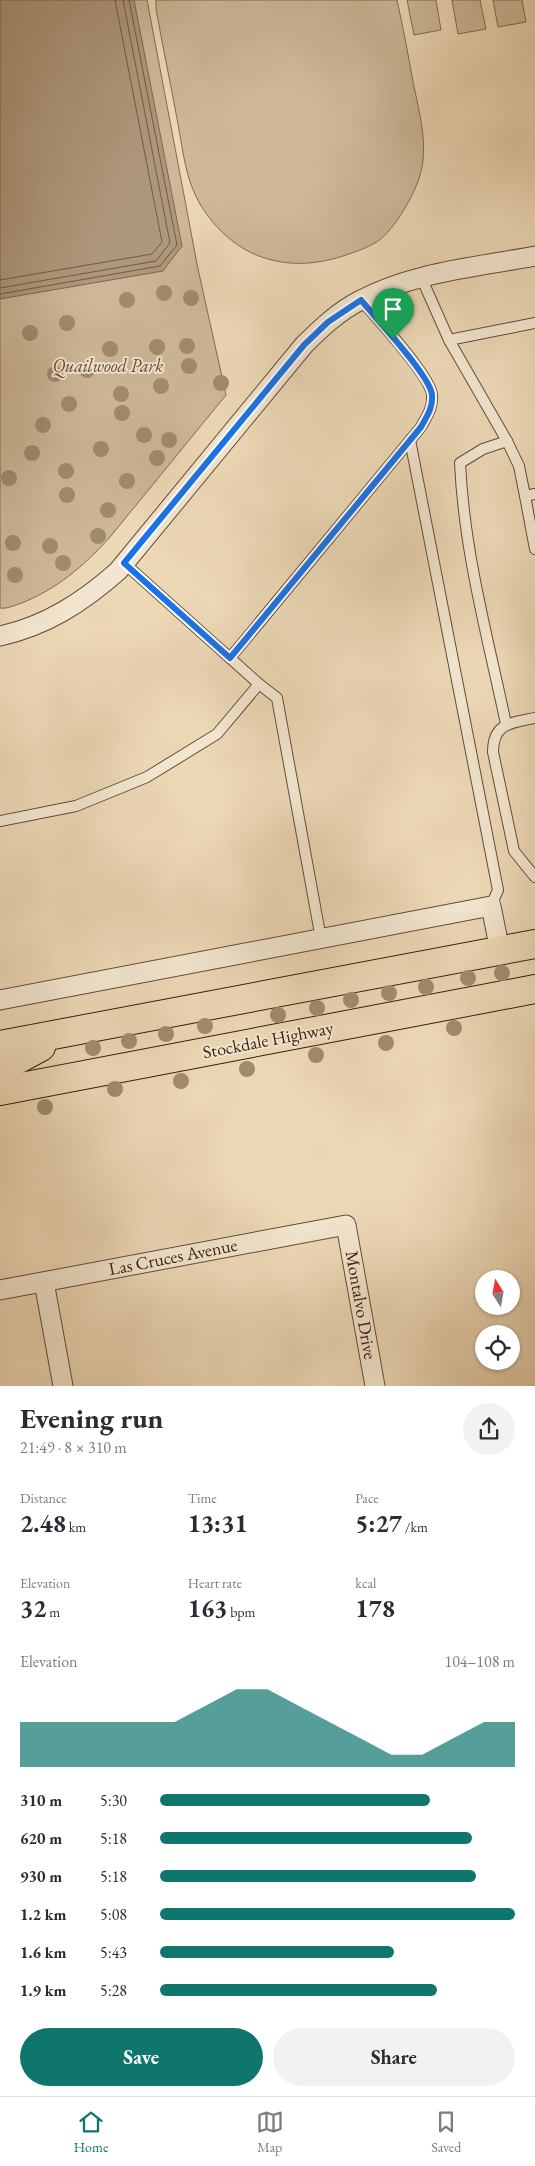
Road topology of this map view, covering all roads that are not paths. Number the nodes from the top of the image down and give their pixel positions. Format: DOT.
graph roads {
  1 [pos="535,256"];
  2 [pos="421,278"];
  3 [pos="361,300"];
  4 [pos="535,323"];
  5 [pos="449,340"];
  6 [pos="410,440"];
  7 [pos="506,441"];
  8 [pos="530,495"];
  9 [pos="535,549"];
  10 [pos="124,563"];
  11 [pos="0,636"];
  12 [pos="230,658"];
  13 [pos="259,684"];
  14 [pos="535,718"];
  15 [pos="506,724"];
  16 [pos="0,821"];
  17 [pos="535,876"];
  18 [pos="491,906"];
  19 [pos="321,939"];
  20 [pos="535,944"];
  21 [pos="500,951"];
  22 [pos="535,989"];
  23 [pos="0,1000"];
  24 [pos="63,1034"];
  25 [pos="0,1045"];
  26 [pos="0,1066"];
  27 [pos="0,1090"];
  28 [pos="346,1225"];
  29 [pos="44,1282"];
  30 [pos="0,1290"];
  31 [pos="63,1386"];
  32 [pos="375,1386"];
  1 -- 2 [label="street"];
  2 -- 3 [label="street"];
  2 -- 5 [label="lane"];
  3 -- 6 [label="lane"];
  3 -- 10 [label="street"];
  4 -- 5 [label="lane"];
  5 -- 7 [label="lane"];
  6 -- 12 [label="lane"];
  6 -- 18 [label="lane"];
  7 -- 8 [label="lane"];
  7 -- 15 [label="lane"];
  8 -- 9 [label="lane"];
  10 -- 11 [label="street"];
  10 -- 12 [label="lane"];
  12 -- 13 [label="lane"];
  13 -- 16 [label="lane"];
  13 -- 19 [label="lane"];
  14 -- 15 [label="lane"];
  15 -- 17 [label="lane"];
  18 -- 19 [label="street"];
  18 -- 21 [label="street"];
  19 -- 23 [label="street"];
  20 -- 21 [label="main road"];
  21 -- 24 [label="main road"];
  22 -- 27 [label="main road, Stockdale Highway"];
  24 -- 25 [label="main road"];
  24 -- 26 [label="main road"];
  28 -- 29 [label="street, Las Cruces Avenue"];
  28 -- 32 [label="street, Montalvo Drive"];
  29 -- 30 [label="street, Las Cruces Avenue"];
  29 -- 31 [label="street"];
}
